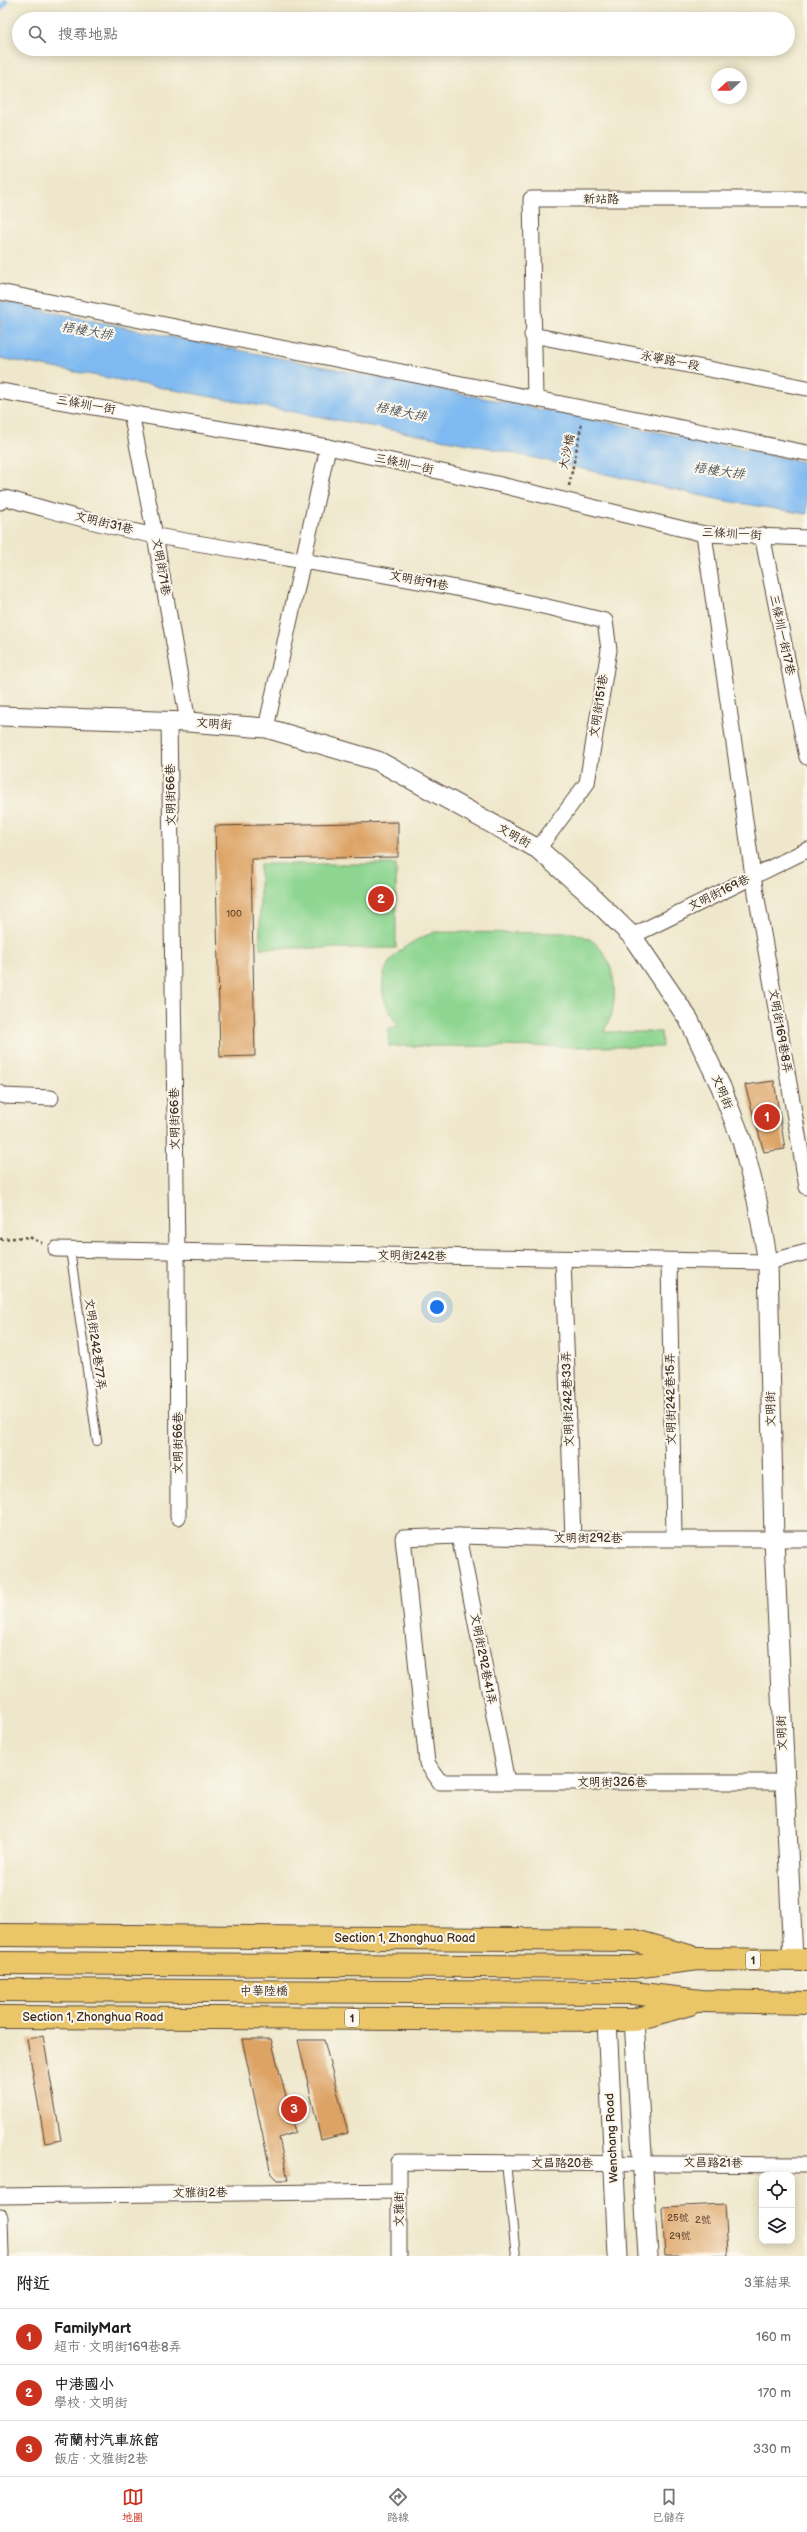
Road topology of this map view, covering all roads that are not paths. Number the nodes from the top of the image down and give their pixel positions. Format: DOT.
graph roads {
  1 [pos="807,199"];
  2 [pos="0,292"];
  3 [pos="532,335"];
  4 [pos="807,388"];
  5 [pos="0,390"];
  6 [pos="536,398"];
  7 [pos="131,413"];
  8 [pos="328,447"];
  9 [pos="807,453"];
  10 [pos="0,502"];
  11 [pos="704,534"];
  12 [pos="762,535"];
  13 [pos="155,536"];
  14 [pos="807,538"];
  15 [pos="305,559"];
  16 [pos="532,602"];
  17 [pos="0,716"];
  18 [pos="179,722"];
  19 [pos="266,728"];
  20 [pos="807,757"];
  21 [pos="538,849"];
  22 [pos="807,850"];
  23 [pos="753,876"];
  24 [pos="632,936"];
  25 [pos="0,1093"];
  26 [pos="51,1098"];
  27 [pos="807,1187"];
  28 [pos="63,1249"];
  29 [pos="177,1252"];
  30 [pos="807,1252"];
  31 [pos="563,1260"];
  32 [pos="669,1261"];
  33 [pos="768,1262"];
  34 [pos="97,1441"];
  35 [pos="178,1517"];
  36 [pos="459,1536"];
  37 [pos="674,1537"];
  38 [pos="573,1539"];
  39 [pos="774,1539"];
  40 [pos="807,1539"];
  41 [pos="440,1782"];
  42 [pos="507,1782"];
  43 [pos="784,1782"];
  44 [pos="0,1935"];
  45 [pos="699,1959"];
  46 [pos="800,1960"];
  47 [pos="0,1963"];
  48 [pos="0,1990"];
  49 [pos="701,2001"];
  50 [pos="807,2003"];
  51 [pos="0,2017"];
  52 [pos="607,2020"];
  53 [pos="634,2020"];
  54 [pos="399,2162"];
  55 [pos="642,2162"];
  56 [pos="506,2163"];
  57 [pos="613,2164"];
  58 [pos="807,2165"];
  59 [pos="399,2191"];
  60 [pos="0,2196"];
  61 [pos="0,2217"];
  62 [pos="1,2256"];
  63 [pos="399,2256"];
  64 [pos="516,2256"];
  65 [pos="618,2256"];
  66 [pos="648,2256"];
  1 -- 3 [label="street, 新站路"];
  2 -- 6 [label="street"];
  3 -- 4 [label="street, 永寧路一段"];
  3 -- 6 [label="street"];
  5 -- 7 [label="street, 三條圳一街"];
  6 -- 9 [label="street"];
  7 -- 8 [label="street, 三條圳一街"];
  7 -- 13 [label="street, 文明街71巷"];
  8 -- 11 [label="street, 三條圳一街"];
  8 -- 15 [label="street"];
  10 -- 13 [label="street, 文明街31巷"];
  11 -- 12 [label="street, 三條圳一街"];
  11 -- 23 [label="street, 文明街169巷8弄"];
  12 -- 14 [label="street, 三條圳一街"];
  12 -- 20 [label="street, 三條圳一街17巷"];
  13 -- 15 [label="street, 文明街31巷"];
  13 -- 18 [label="street, 文明街71巷"];
  15 -- 16 [label="street, 文明街91巷"];
  15 -- 19 [label="street"];
  16 -- 21 [label="street, 文明街151巷"];
  17 -- 18 [label="street, 文明街"];
  18 -- 19 [label="street, 文明街"];
  18 -- 29 [label="street, 文明街66巷"];
  19 -- 21 [label="street, 文明街"];
  21 -- 24 [label="street, 文明街"];
  22 -- 23 [label="street, 文明街169巷"];
  23 -- 24 [label="street, 文明街169巷"];
  23 -- 27 [label="street, 文明街169巷8弄"];
  24 -- 33 [label="street, 文明街"];
  25 -- 26 [label="street"];
  28 -- 29 [label="street, 文明街242巷"];
  28 -- 34 [label="lane, 文明街242巷77弄"];
  29 -- 31 [label="street, 文明街242巷"];
  29 -- 35 [label="street, 文明街66巷"];
  30 -- 33 [label="street, 文明街242巷"];
  31 -- 32 [label="street, 文明街242巷"];
  31 -- 38 [label="street, 文明街242巷33弄"];
  32 -- 33 [label="street, 文明街242巷"];
  32 -- 37 [label="street, 文明街242巷15弄"];
  33 -- 39 [label="street, 文明街"];
  36 -- 38 [label="street, 文明街292巷"];
  36 -- 41 [label="street, 文明街292巷"];
  36 -- 42 [label="street, 文明街292巷41弄"];
  37 -- 38 [label="street, 文明街292巷"];
  37 -- 39 [label="street, 文明街292巷"];
  39 -- 40 [label="street, 文明街292巷"];
  39 -- 43 [label="street, 文明街"];
  41 -- 42 [label="street, 文明街326巷"];
  42 -- 43 [label="street, 文明街326巷"];
  43 -- 46 [label="street, 文明街"];
  44 -- 45 [label="main road, Section 1, Zhonghua Road / 1"];
  45 -- 46 [label="main road, Section 1, Zhonghua Road / 1"];
  45 -- 47 [label="main road, 1"];
  48 -- 49 [label="main road, 中華陸橋 / 1"];
  49 -- 50 [label="main road, Section 1, Zhonghua Road / 1"];
  49 -- 53 [label="main road, Section 1, Zhonghua Road / 1"];
  51 -- 52 [label="main road, Section 1, Zhonghua Road / 1"];
  52 -- 53 [label="main road, Section 1, Zhonghua Road / 1"];
  52 -- 57 [label="street, Wenchang Road"];
  53 -- 55 [label="street"];
  54 -- 56 [label="street, 文昌路20巷"];
  54 -- 59 [label="street, 文雅街"];
  55 -- 57 [label="street, 文昌路20巷"];
  55 -- 58 [label="street, 文昌路21巷"];
  55 -- 66 [label="street"];
  56 -- 57 [label="street, 文昌路20巷"];
  56 -- 64 [label="lane"];
  57 -- 65 [label="street, Wenchang Road"];
  59 -- 60 [label="street, 文雅街2巷"];
  59 -- 63 [label="street, 文雅街"];
  61 -- 62 [label="street"];
}
